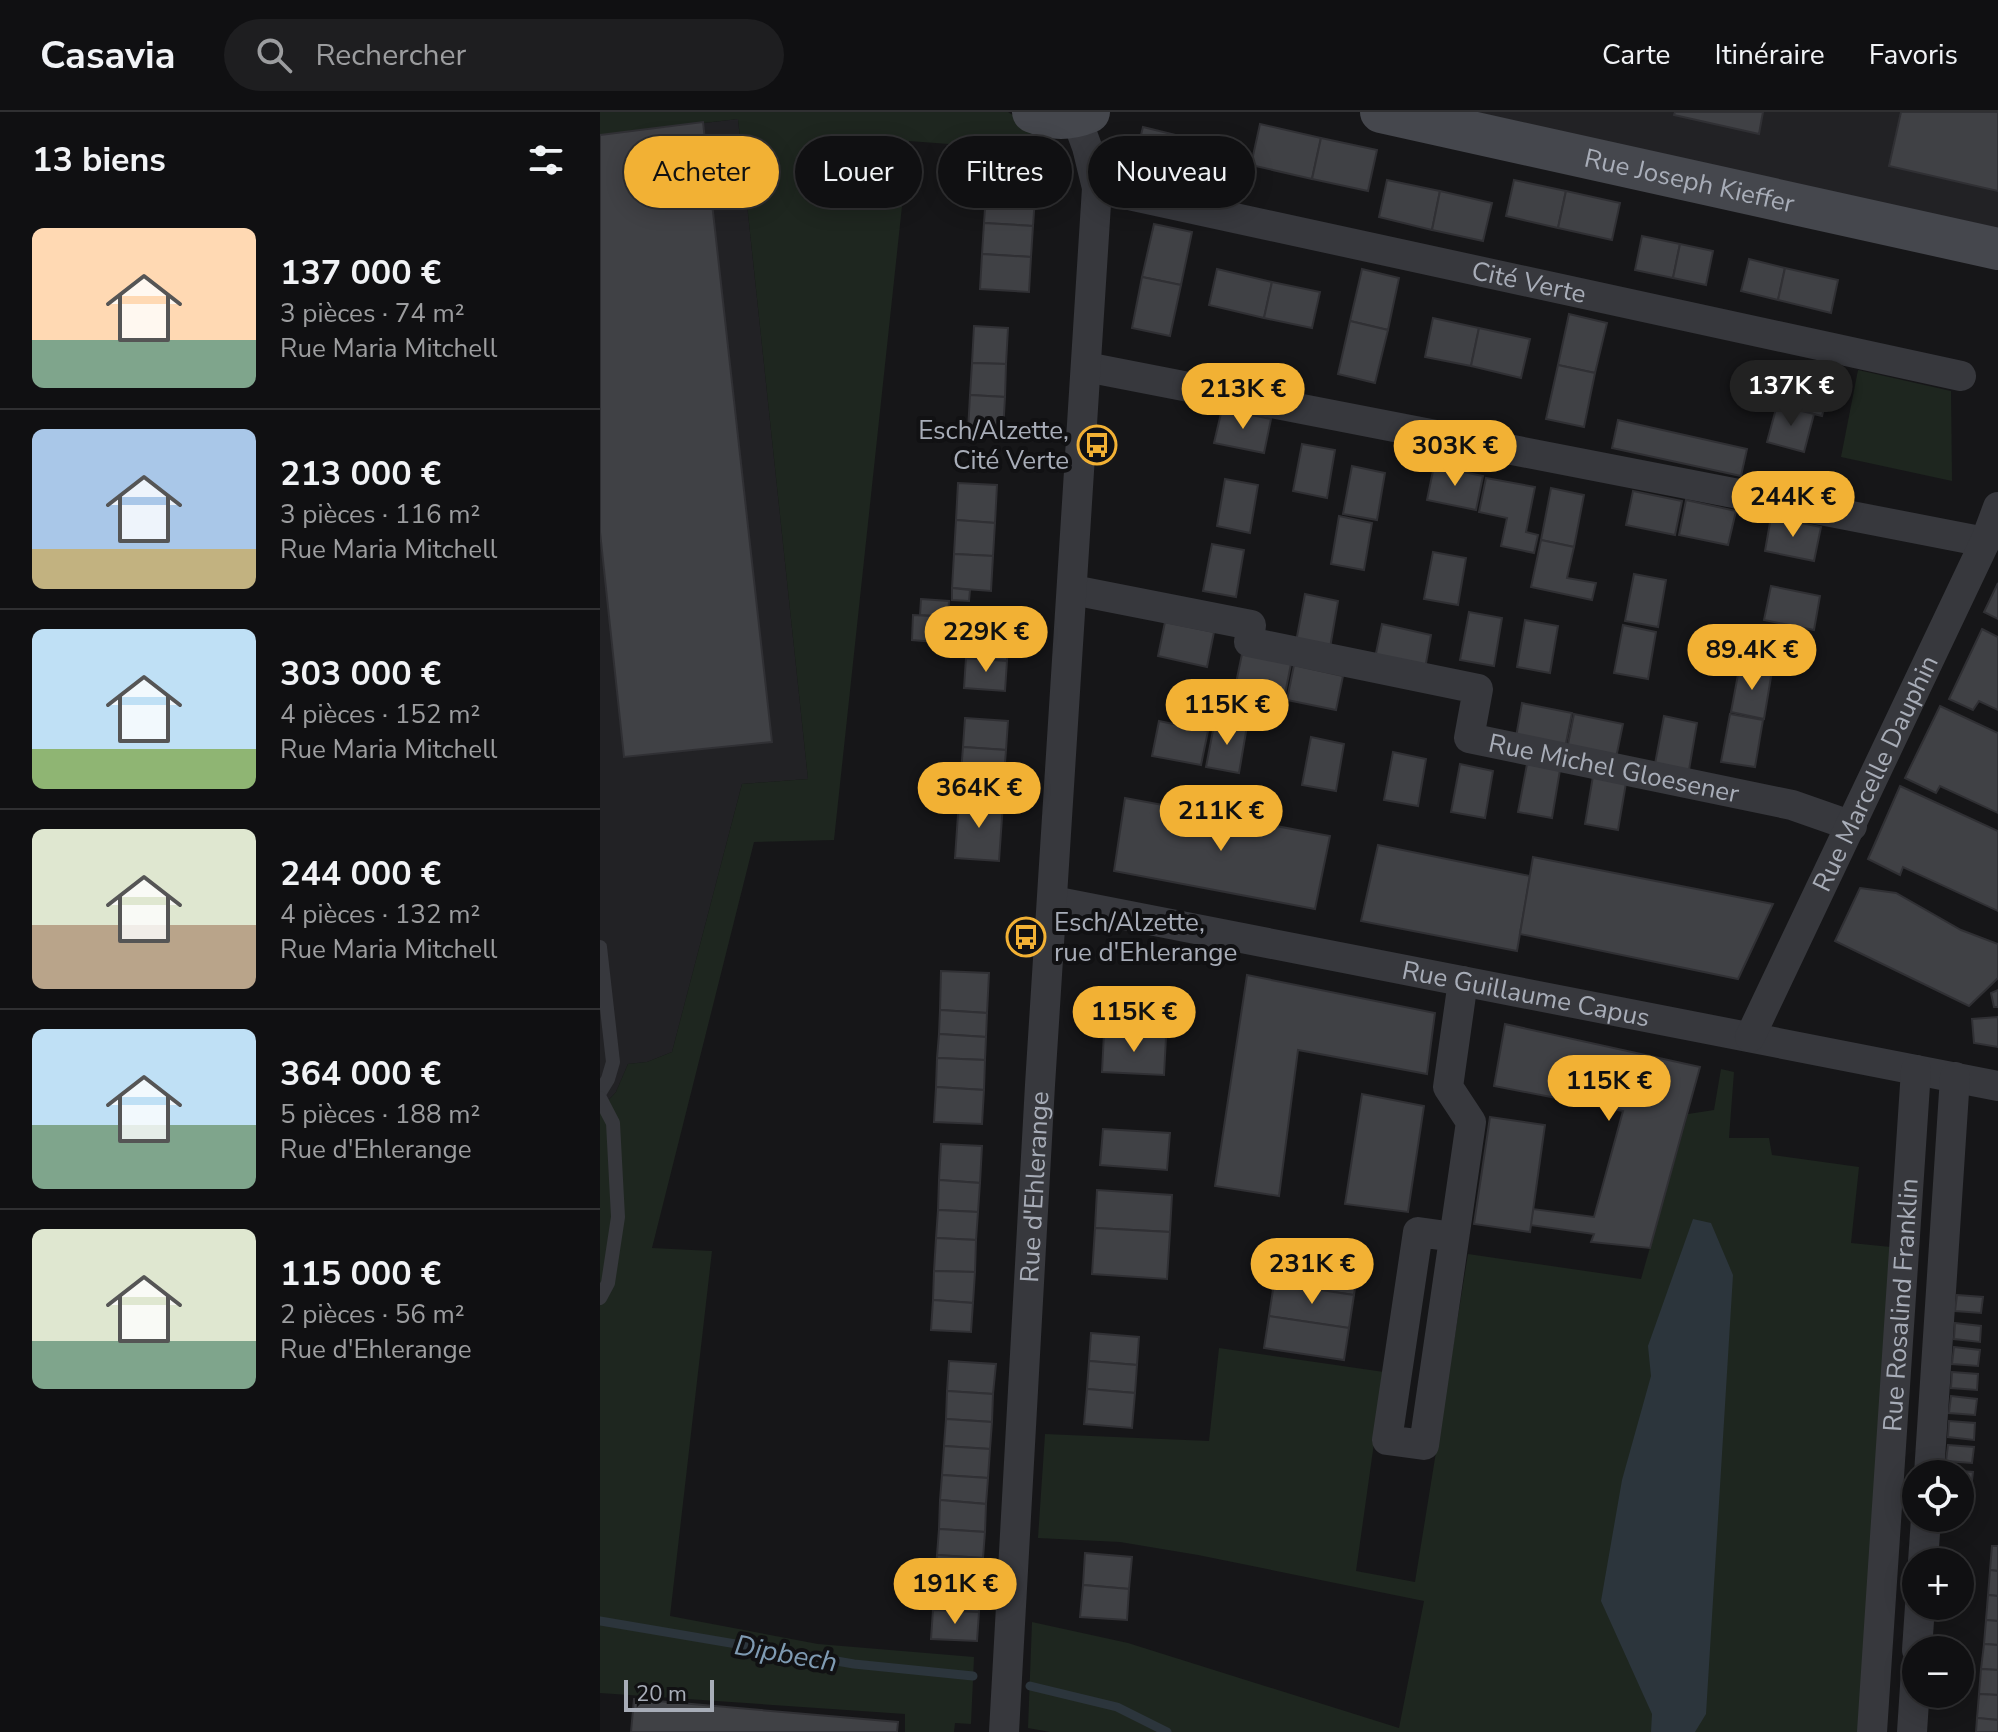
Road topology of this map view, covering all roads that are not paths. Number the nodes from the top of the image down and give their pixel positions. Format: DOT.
graph roads {
  1 [pos="1033,112"];
  2 [pos="1381,112"];
  3 [pos="1082,115"];
  4 [pos="1088,144"];
  5 [pos="1096,208"];
  6 [pos="1189,208"];
  7 [pos="1998,249"];
  8 [pos="1086,367"];
  9 [pos="1961,376"];
  10 [pos="1998,512"];
  11 [pos="1985,542"];
  12 [pos="1073,590"];
  13 [pos="1852,826"];
  14 [pos="1053,901"];
  15 [pos="600,947"];
  16 [pos="1463,981"];
  17 [pos="1750,1037"];
  18 [pos="1916,1070"];
  19 [pos="1955,1077"];
  20 [pos="1998,1086"];
  21 [pos="600,1095"];
  22 [pos="1454,1237"];
  23 [pos="600,1298"];
  24 [pos="1930,1460"];
  25 [pos="1914,1708"];
  26 [pos="1004,1732"];
  27 [pos="1872,1732"];
  28 [pos="1912,1732"];
  1 -- 3 [label="main road"];
  2 -- 7 [label="main road, Rue Joseph Kieffer"];
  3 -- 4 [label="street, Rue d'Ehlerange"];
  5 -- 8 [label="street, Rue d'Ehlerange"];
  6 -- 9 [label="street, Cité Verte"];
  8 -- 11 [label="street"];
  8 -- 12 [label="street, Rue d'Ehlerange"];
  10 -- 11 [label="street, Rue Marcelle Dauphin"];
  11 -- 13 [label="street, Rue Marcelle Dauphin"];
  12 -- 13 [label="street, Rue Michel Gloesener"];
  12 -- 14 [label="street, Rue d'Ehlerange"];
  13 -- 17 [label="street, Rue Marcelle Dauphin"];
  14 -- 16 [label="street, Rue Guillaume Capus"];
  14 -- 26 [label="street, Rue d'Ehlerange"];
  15 -- 21 [label="lane"];
  16 -- 17 [label="street, Rue Guillaume Capus"];
  16 -- 22 [label="street"];
  17 -- 18 [label="street, Rue Guillaume Capus"];
  18 -- 19 [label="street, Rue Guillaume Capus"];
  18 -- 27 [label="street, Rue Rosalind Franklin"];
  19 -- 20 [label="street, Rue Guillaume Capus"];
  19 -- 24 [label="street, Rue Rosalind Franklin"];
  21 -- 23 [label="lane"];
  22 -- 22 [label="street"];
  25 -- 28 [label="street"];
}
